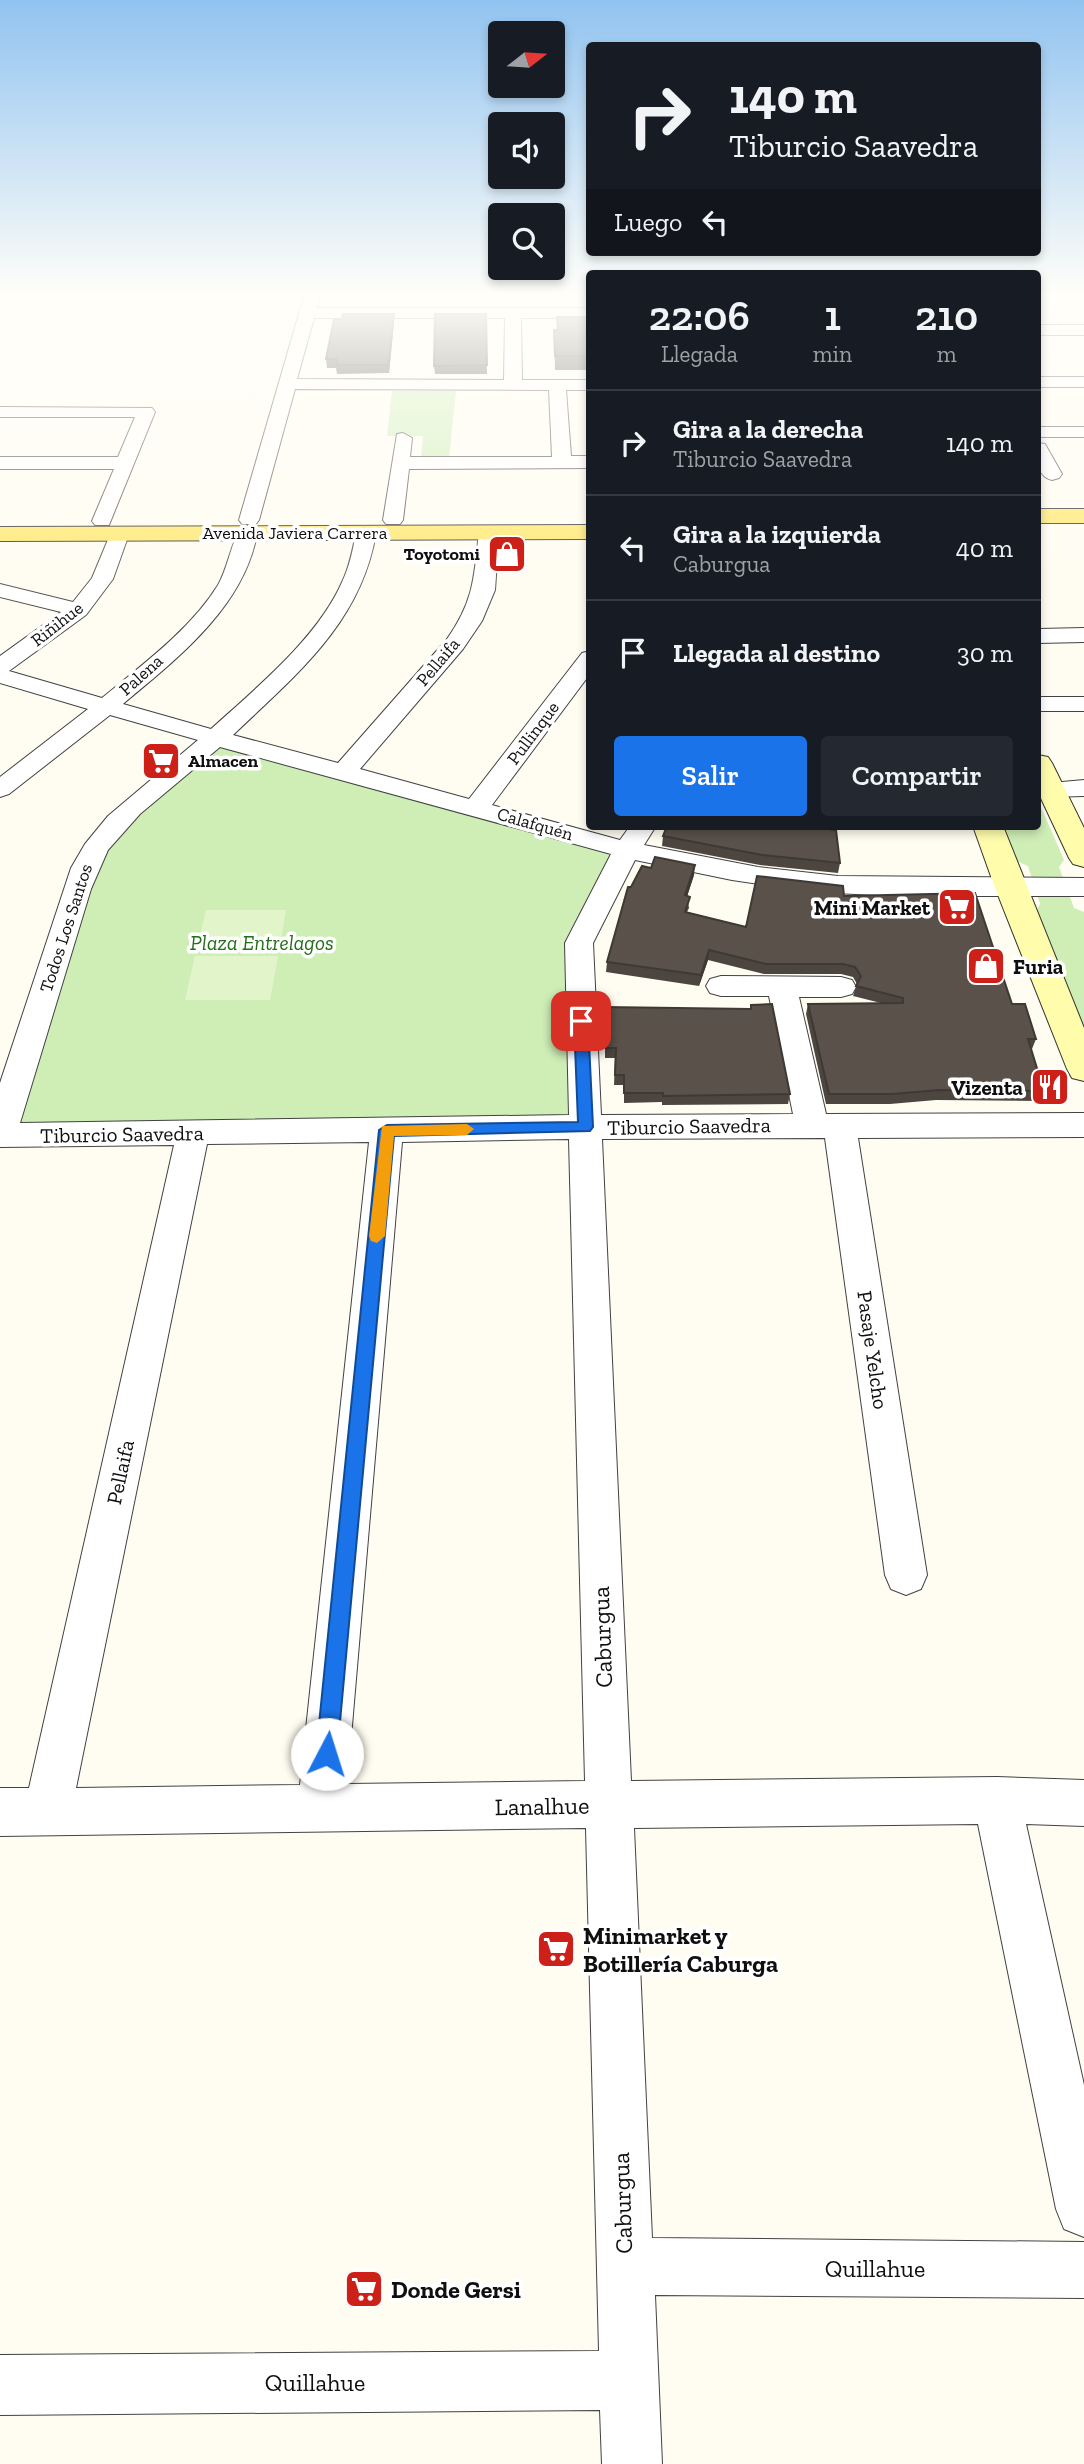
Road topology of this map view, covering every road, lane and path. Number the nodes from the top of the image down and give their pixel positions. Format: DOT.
graph roads {
  1 [pos="281,408"];
  2 [pos="559,408"];
  3 [pos="0,412"];
  4 [pos="1041,432"];
  5 [pos="1084,432"];
  6 [pos="403,438"];
  7 [pos="1041,454"];
  8 [pos="562,462"];
  9 [pos="586,462"];
  10 [pos="0,463"];
  11 [pos="126,463"];
  12 [pos="400,463"];
  13 [pos="1052,474"];
  14 [pos="1041,516"];
  15 [pos="1084,516"];
  16 [pos="586,519"];
  17 [pos="0,522"];
  18 [pos="401,526"];
  19 [pos="111,527"];
  20 [pos="248,527"];
  21 [pos="1084,529"];
  22 [pos="1041,530"];
  23 [pos="489,532"];
  24 [pos="586,532"];
  25 [pos="366,533"];
  26 [pos="0,534"];
  27 [pos="0,590"];
  28 [pos="78,610"];
  29 [pos="1084,635"];
  30 [pos="1041,636"];
  31 [pos="586,663"];
  32 [pos="0,667"];
  33 [pos="0,676"];
  34 [pos="1041,704"];
  35 [pos="1084,704"];
  36 [pos="107,706"];
  37 [pos="216,738"];
  38 [pos="1041,770"];
  39 [pos="344,772"];
  40 [pos="1084,788"];
  41 [pos="0,789"];
  42 [pos="1049,789"];
  43 [pos="476,807"];
  44 [pos="640,830"];
  45 [pos="989,830"];
  46 [pos="627,850"];
  47 [pos="1084,858"];
  48 [pos="1009,885"];
  49 [pos="1084,887"];
  50 [pos="721,986"];
  51 [pos="841,987"];
  52 [pos="782,988"];
  53 [pos="1084,1069"];
  54 [pos="826,1125"];
  55 [pos="1084,1125"];
  56 [pos="585,1127"];
  57 [pos="387,1130"];
  58 [pos="193,1133"];
  59 [pos="0,1134"];
  60 [pos="906,1575"];
  61 [pos="997,1800"];
  62 [pos="1084,1803"];
  63 [pos="608,1805"];
  64 [pos="321,1808"];
  65 [pos="0,1812"];
  66 [pos="47,1812"];
  67 [pos="1084,2209"];
  68 [pos="625,2266"];
  69 [pos="1084,2270"];
  70 [pos="629,2380"];
  71 [pos="0,2385"];
  72 [pos="632,2464"];
  1 -- 20 [label="street, Palena"];
  2 -- 8 [label="street"];
  3 -- 11 [label="street, Riñihue"];
  4 -- 5 [label="street"];
  6 -- 12 [label="street"];
  7 -- 13 [label="street"];
  8 -- 9 [label="street"];
  8 -- 12 [label="street"];
  10 -- 11 [label="street"];
  11 -- 19 [label="street, Riñihue"];
  12 -- 18 [label="street"];
  14 -- 15 [label="main road"];
  16 -- 18 [label="main road, Avenida Javiera Carrera"];
  17 -- 19 [label="main road, Avenida Javiera Carrera"];
  18 -- 20 [label="main road, Avenida Javiera Carrera"];
  18 -- 23 [label="main road, Avenida Javiera Carrera"];
  18 -- 25 [label="main road, Avenida Javiera Carrera"];
  19 -- 20 [label="main road, Avenida Javiera Carrera"];
  19 -- 20 [label="main road, Avenida Javiera Carrera"];
  19 -- 26 [label="main road, Avenida Javiera Carrera"];
  19 -- 28 [label="street, Riñihue"];
  20 -- 25 [label="main road, Avenida Javiera Carrera"];
  20 -- 36 [label="street, Palena"];
  21 -- 22 [label="main road"];
  23 -- 24 [label="main road, Avenida Javiera Carrera"];
  23 -- 39 [label="street, Pellaifa"];
  25 -- 37 [label="street, Todos Los Santos"];
  27 -- 28 [label="street"];
  28 -- 32 [label="street, Riñihue"];
  29 -- 30 [label="street"];
  31 -- 43 [label="street, Pullinque"];
  33 -- 36 [label="street, Calafquén"];
  34 -- 35 [label="street"];
  36 -- 37 [label="street, Calafquén"];
  36 -- 41 [label="street, Palena"];
  37 -- 39 [label="street, Calafquén"];
  37 -- 59 [label="street, Todos Los Santos"];
  38 -- 42 [label="main road"];
  39 -- 43 [label="street, Calafquén"];
  40 -- 42 [label="street"];
  42 -- 47 [label="main road"];
  43 -- 46 [label="street, Calafquén"];
  44 -- 46 [label="street, Caburgua"];
  45 -- 48 [label="main road"];
  46 -- 48 [label="street, Calafquén"];
  46 -- 56 [label="street, Caburgua"];
  48 -- 49 [label="street, Calafquén"];
  48 -- 53 [label="main road"];
  50 -- 52 [label="street"];
  51 -- 52 [label="street"];
  52 -- 54 [label="street, Pasaje Yelcho"];
  54 -- 55 [label="street, Tiburcio Saavedra"];
  54 -- 56 [label="street, Tiburcio Saavedra"];
  54 -- 60 [label="street, Pasaje Yelcho"];
  56 -- 57 [label="street, Tiburcio Saavedra"];
  56 -- 63 [label="street, Caburgua"];
  57 -- 58 [label="street, Tiburcio Saavedra"];
  57 -- 64 [label="street"];
  58 -- 59 [label="street, Tiburcio Saavedra"];
  58 -- 66 [label="street, Pellaifa"];
  61 -- 62 [label="street, Lanalhue"];
  61 -- 63 [label="street, Lanalhue"];
  61 -- 67 [label="street"];
  63 -- 64 [label="street, Lanalhue"];
  63 -- 68 [label="street, Caburgua"];
  64 -- 66 [label="street, Lanalhue"];
  65 -- 66 [label="street, Lanalhue"];
  68 -- 69 [label="street, Quillahue"];
  68 -- 70 [label="street, Caburgua"];
  70 -- 71 [label="street, Quillahue"];
  70 -- 72 [label="street, Caburgua"];
}
